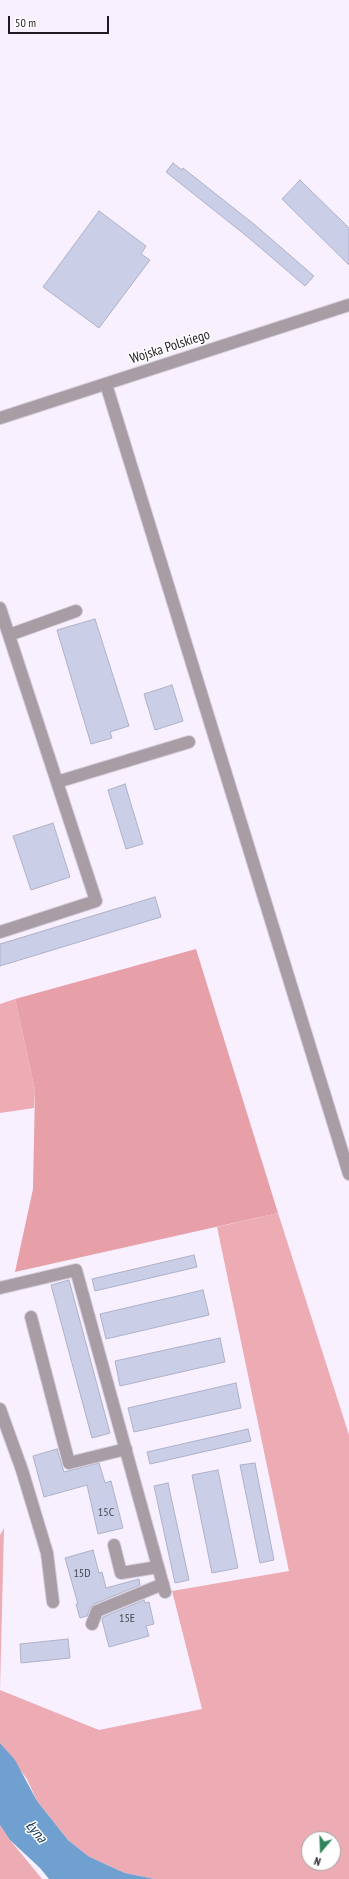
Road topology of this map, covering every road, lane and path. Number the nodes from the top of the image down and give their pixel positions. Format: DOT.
graph roads {
  1 [pos="349,305"];
  2 [pos="106,384"];
  3 [pos="0,418"];
  4 [pos="0,608"];
  5 [pos="76,611"];
  6 [pos="9,635"];
  7 [pos="189,742"];
  8 [pos="57,782"];
  9 [pos="0,932"];
  10 [pos="349,1174"];
  11 [pos="0,1288"];
  12 [pos="31,1317"];
  13 [pos="0,1408"];
  14 [pos="126,1449"];
  15 [pos="114,1545"];
  16 [pos="158,1567"];
  17 [pos="53,1602"];
  18 [pos="92,1624"];
  1 -- 2 [label="street, Wojska Polskiego"];
  2 -- 3 [label="street, Wojska Polskiego"];
  2 -- 10 [label="street"];
  4 -- 6 [label="street"];
  5 -- 6 [label="street"];
  6 -- 8 [label="street"];
  7 -- 8 [label="street"];
  8 -- 9 [label="street"];
  11 -- 14 [label="street"];
  12 -- 14 [label="street"];
  13 -- 17 [label="street"];
  14 -- 16 [label="street"];
  15 -- 16 [label="street"];
  16 -- 18 [label="street"];
}
